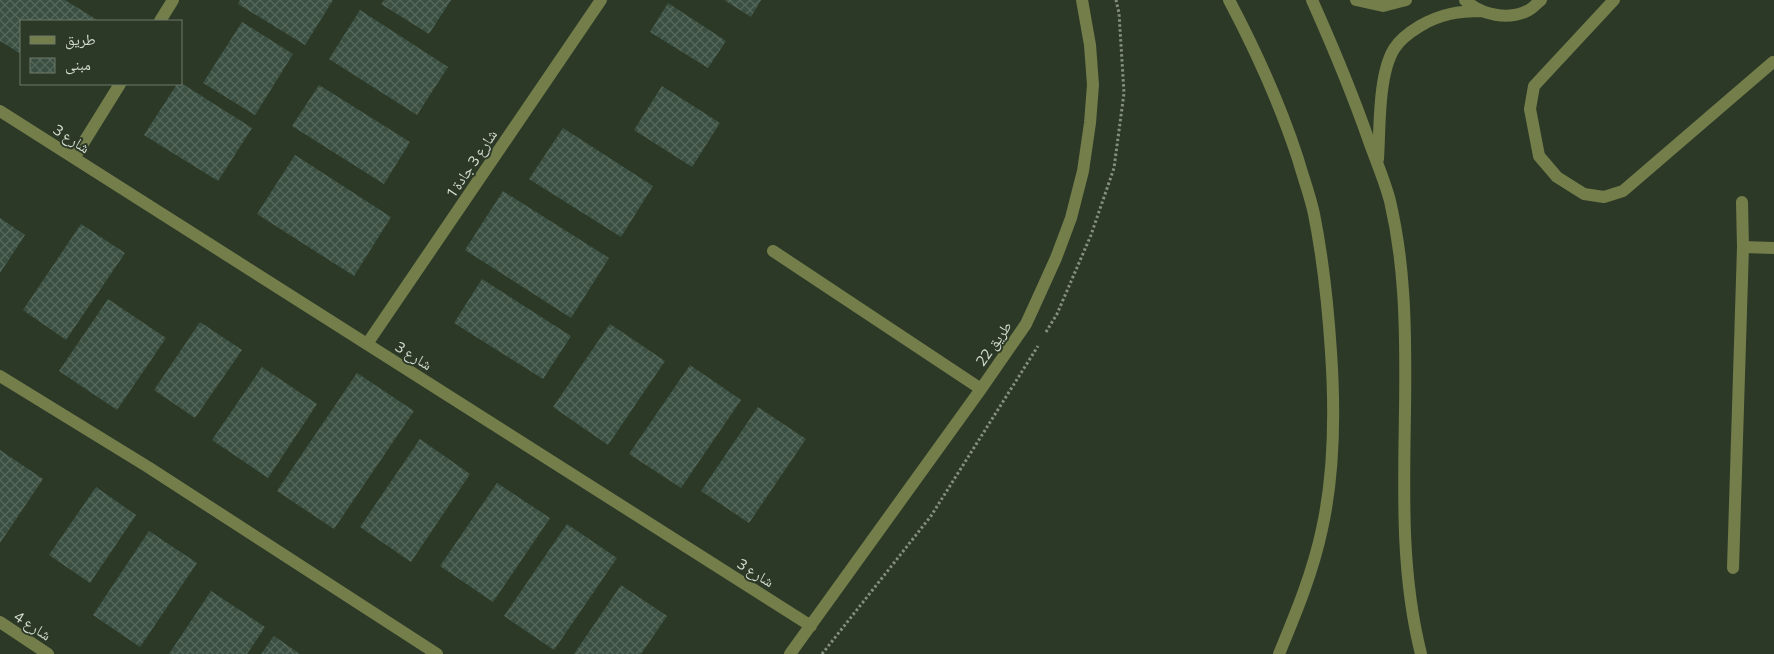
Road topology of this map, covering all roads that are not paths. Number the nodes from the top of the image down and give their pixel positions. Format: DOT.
graph roads {
  1 [pos="173,0"];
  2 [pos="601,0"];
  3 [pos="1082,0"];
  4 [pos="1229,0"];
  5 [pos="1312,0"];
  6 [pos="1356,0"];
  7 [pos="1406,0"];
  8 [pos="1465,0"];
  9 [pos="1541,0"];
  10 [pos="1614,0"];
  11 [pos="1482,11"];
  12 [pos="161,20"];
  13 [pos="1773,62"];
  14 [pos="119,85"];
  15 [pos="0,111"];
  16 [pos="74,158"];
  17 [pos="1377,164"];
  18 [pos="1742,202"];
  19 [pos="1743,247"];
  20 [pos="1774,248"];
  21 [pos="773,251"];
  22 [pos="367,344"];
  23 [pos="0,376"];
  24 [pos="981,389"];
  25 [pos="1732,568"];
  26 [pos="0,622"];
  27 [pos="811,626"];
  28 [pos="48,654"];
  29 [pos="437,654"];
  30 [pos="790,654"];
  31 [pos="1279,654"];
  32 [pos="1421,654"];
  1 -- 12 [label="street"];
  2 -- 22 [label="street, شارع 3 جادة 1"];
  3 -- 24 [label="street, طريق 22"];
  4 -- 31 [label="street"];
  5 -- 17 [label="street"];
  6 -- 7 [label="street"];
  8 -- 11 [label="street"];
  9 -- 11 [label="street"];
  10 -- 13 [label="street"];
  11 -- 17 [label="street"];
  14 -- 16 [label="street"];
  15 -- 16 [label="street, شارع 3"];
  16 -- 22 [label="street, شارع 3"];
  17 -- 32 [label="street"];
  18 -- 19 [label="street"];
  19 -- 20 [label="street"];
  19 -- 25 [label="street"];
  21 -- 24 [label="street"];
  22 -- 27 [label="street, شارع 3"];
  23 -- 29 [label="street"];
  24 -- 27 [label="street, طريق 22"];
  26 -- 28 [label="street, شارع 4"];
  27 -- 30 [label="street, طريق 22"];
}
